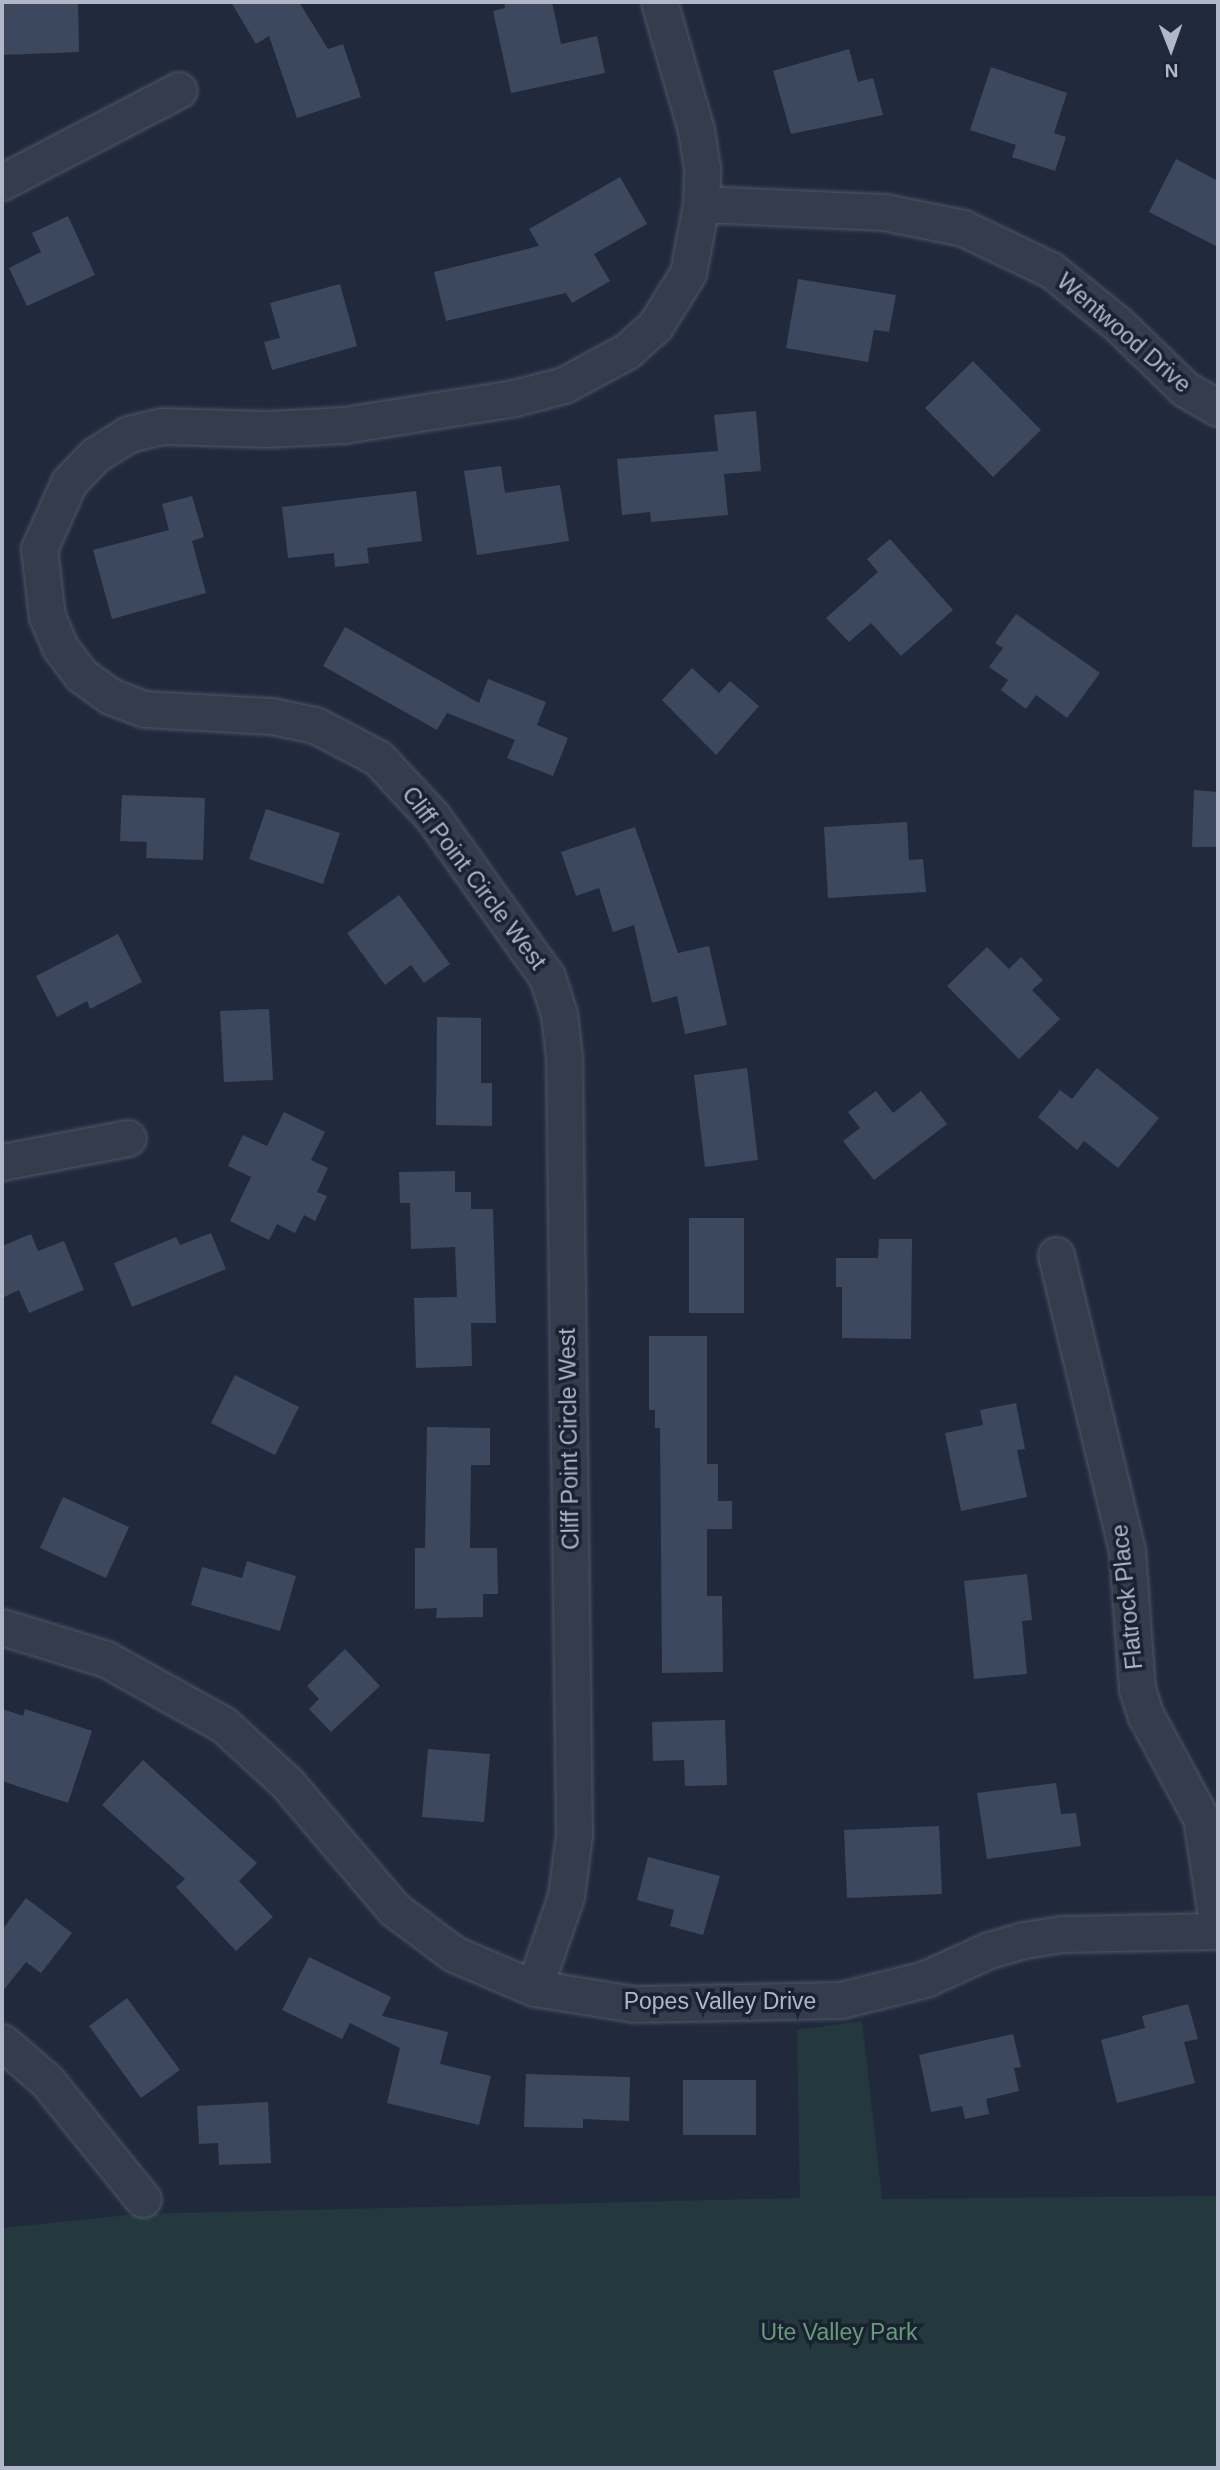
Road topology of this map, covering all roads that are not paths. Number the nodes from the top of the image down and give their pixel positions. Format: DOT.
graph roads {
  1 [pos="659,2"];
  2 [pos="179,90"];
  3 [pos="2,182"];
  4 [pos="701,204"];
  5 [pos="1218,408"];
  6 [pos="128,1138"];
  7 [pos="2,1162"];
  8 [pos="1056,1255"];
  9 [pos="2,1627"];
  10 [pos="1218,1930"];
  11 [pos="534,1988"];
  12 [pos="2,2042"];
  13 [pos="143,2199"];
  1 -- 4 [label="street, Cliff Point Circle West"];
  2 -- 3 [label="street"];
  4 -- 5 [label="street, Wentwood Drive"];
  4 -- 11 [label="street, Cliff Point Circle West"];
  6 -- 7 [label="street"];
  8 -- 10 [label="street, Flatrock Place"];
  9 -- 11 [label="street, Popes Valley Drive"];
  10 -- 11 [label="street, Popes Valley Drive"];
  12 -- 13 [label="street"];
}
